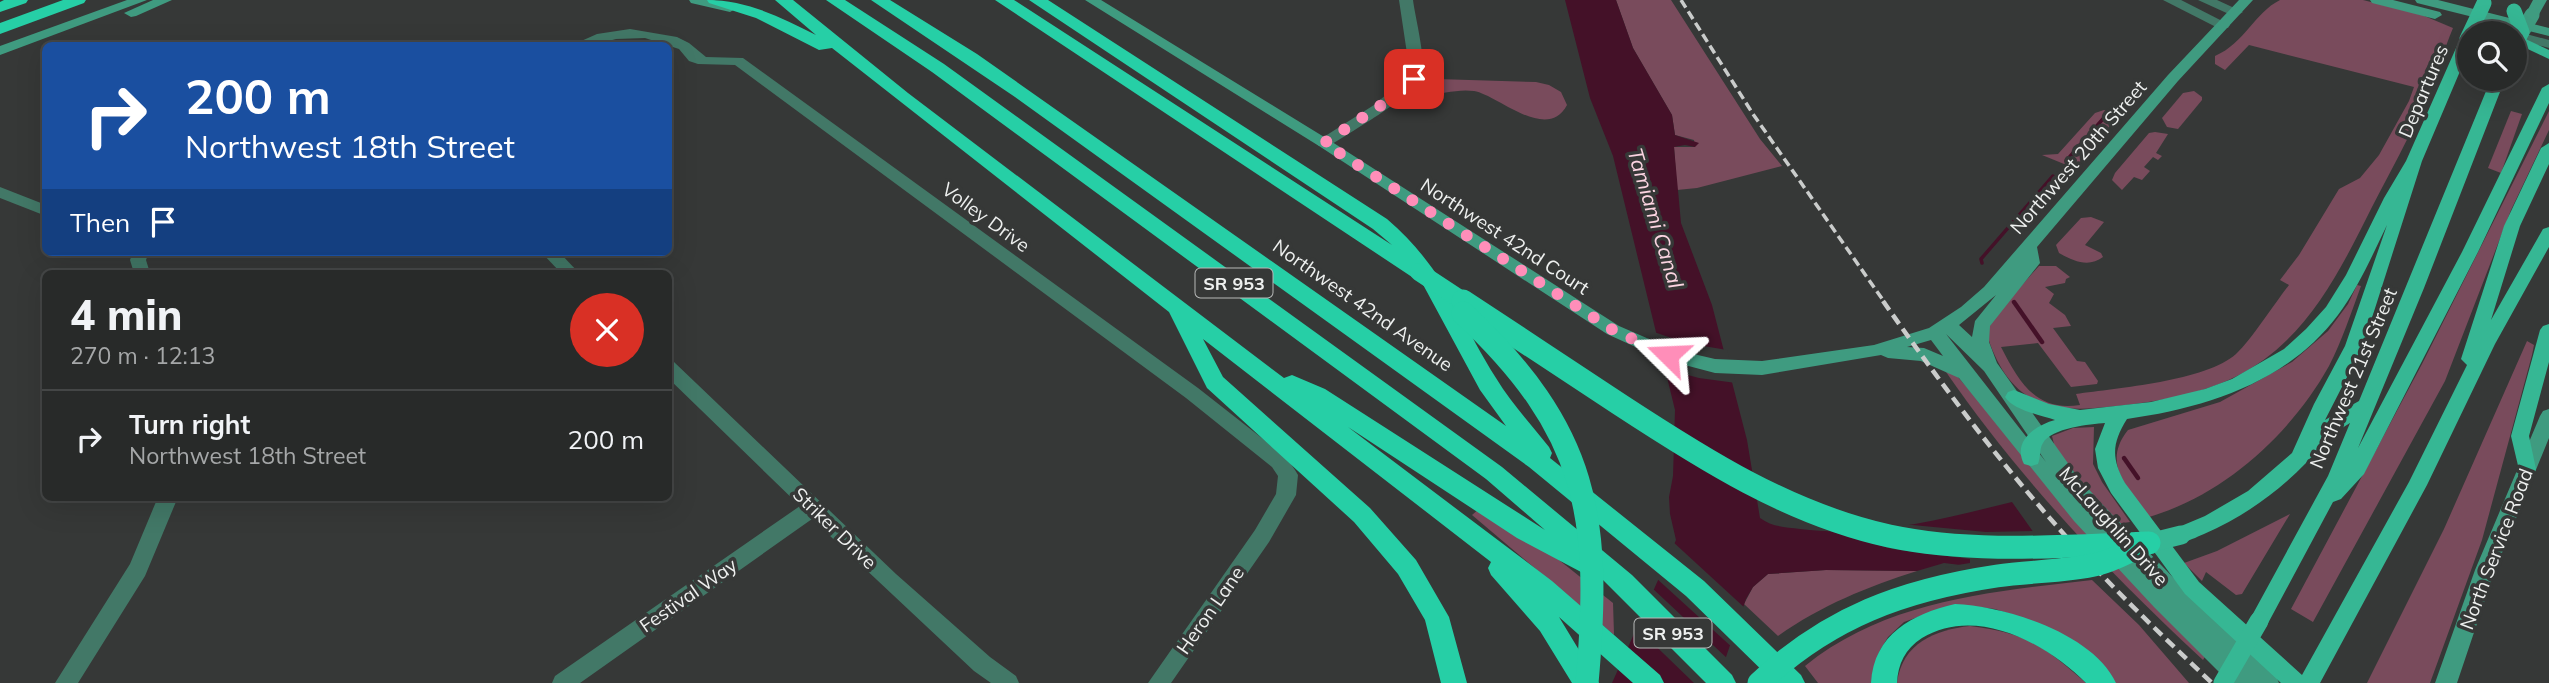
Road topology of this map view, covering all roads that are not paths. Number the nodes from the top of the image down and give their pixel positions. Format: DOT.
graph roads {
  1 [pos="20,0"];
  2 [pos="78,0"];
  3 [pos="140,0"];
  4 [pos="165,0"];
  5 [pos="696,0"];
  6 [pos="715,0"];
  7 [pos="783,0"];
  8 [pos="834,0"];
  9 [pos="879,0"];
  10 [pos="1037,0"];
  11 [pos="1092,0"];
  12 [pos="1406,0"];
  13 [pos="2170,0"];
  14 [pos="2205,0"];
  15 [pos="2246,0"];
  16 [pos="2377,0"];
  17 [pos="2422,0"];
  18 [pos="2540,0"];
  19 [pos="2485,1"];
  20 [pos="1005,2"];
  21 [pos="0,7"];
  22 [pos="2236,12"];
  23 [pos="762,15"];
  24 [pos="2458,21"];
  25 [pos="2527,22"];
  26 [pos="2223,25"];
  27 [pos="0,29"];
  28 [pos="2549,32"];
  29 [pos="2527,38"];
  30 [pos="2527,41"];
  31 [pos="56,42"];
  32 [pos="585,42"];
  33 [pos="2549,44"];
  34 [pos="42,48"];
  35 [pos="0,51"];
  36 [pos="2549,55"];
  37 [pos="0,64"];
  38 [pos="2549,88"];
  39 [pos="2493,91"];
  40 [pos="902,97"];
  41 [pos="1324,143"];
  42 [pos="2549,148"];
  43 [pos="2414,161"];
  44 [pos="0,192"];
  45 [pos="42,209"];
  46 [pos="2549,233"];
  47 [pos="2029,246"];
  48 [pos="553,256"];
  49 [pos="568,270"];
  50 [pos="1419,272"];
  51 [pos="1175,305"];
  52 [pos="1941,328"];
  53 [pos="2549,330"];
  54 [pos="1874,351"];
  55 [pos="1254,366"];
  56 [pos="1990,366"];
  57 [pos="672,371"];
  58 [pos="1964,374"];
  59 [pos="2014,397"];
  60 [pos="2457,403"];
  61 [pos="2364,407"];
  62 [pos="2121,413"];
  63 [pos="2549,416"];
  64 [pos="2082,417"];
  65 [pos="2038,433"];
  66 [pos="2299,458"];
  67 [pos="2031,459"];
  68 [pos="2527,468"];
  69 [pos="1562,479"];
  70 [pos="167,501"];
  71 [pos="2324,504"];
  72 [pos="814,507"];
  73 [pos="1469,532"];
  74 [pos="1262,536"];
  75 [pos="2149,543"];
  76 [pos="1623,582"];
  77 [pos="2312,678"];
  78 [pos="66,683"];
  79 [pos="563,683"];
  80 [pos="1008,683"];
  81 [pos="1159,683"];
  82 [pos="1454,683"];
  83 [pos="1586,683"];
  84 [pos="1651,683"];
  85 [pos="1723,683"];
  86 [pos="1759,683"];
  87 [pos="1792,683"];
  88 [pos="1884,683"];
  89 [pos="2103,683"];
  90 [pos="2223,683"];
  91 [pos="2245,683"];
  92 [pos="2268,683"];
  93 [pos="2296,683"];
  94 [pos="2446,683"];
  1 -- 21 [label="highway"];
  2 -- 27 [label="highway"];
  3 -- 35 [label="street"];
  4 -- 31 [label="street"];
  5 -- 23 [label="street"];
  6 -- 23 [label="highway"];
  7 -- 40 [label="highway"];
  8 -- 76 [label="highway, SR 953"];
  9 -- 69 [label="highway, Northwest 42nd Avenue / SR 953"];
  10 -- 69 [label="highway"];
  11 -- 41 [label="street, Northwest 42nd Court"];
  12 -- 41 [label="street"];
  13 -- 26 [label="street"];
  14 -- 22 [label="street"];
  15 -- 22 [label="street, Northwest 20th Street"];
  16 -- 24 [label="street"];
  17 -- 28 [label="street"];
  18 -- 25 [label="street, bridge"];
  19 -- 43 [label="main road, Departures, bridge"];
  20 -- 50 [label="highway"];
  22 -- 26 [label="street, Northwest 20th Street"];
  23 -- 40 [label="highway"];
  26 -- 47 [label="street, Northwest 20th Street"];
  29 -- 33 [label="street"];
  30 -- 36 [label="main road"];
  32 -- 74 [label="street, Volley Drive"];
  34 -- 37 [label="street"];
  38 -- 71 [label="main road"];
  39 -- 61 [label="main road, Northwest 21st Street"];
  40 -- 51 [label="highway"];
  41 -- 54 [label="street, Northwest 42nd Court"];
  42 -- 60 [label="main road"];
  43 -- 62 [label="main road"];
  43 -- 66 [label="main road"];
  44 -- 45 [label="street"];
  46 -- 60 [label="main road"];
  47 -- 52 [label="street, Northwest 20th Street"];
  47 -- 56 [label="street"];
  48 -- 49 [label="street"];
  50 -- 75 [label="highway, bridge"];
  50 -- 83 [label="highway, bridge"];
  51 -- 55 [label="highway"];
  51 -- 82 [label="highway"];
  52 -- 54 [label="street, Northwest 42nd Court"];
  52 -- 56 [label="street, McLaughlin Drive"];
  52 -- 58 [label="street, McLaughlin Drive"];
  53 -- 68 [label="main road"];
  54 -- 58 [label="street"];
  55 -- 73 [label="highway"];
  55 -- 76 [label="highway"];
  56 -- 59 [label="street, McLaughlin Drive"];
  57 -- 72 [label="street, Striker Drive"];
  58 -- 67 [label="street, McLaughlin Drive"];
  59 -- 64 [label="main road"];
  59 -- 65 [label="street, McLaughlin Drive"];
  60 -- 77 [label="main road"];
  61 -- 66 [label="main road"];
  61 -- 71 [label="main road, Northwest 21st Street"];
  62 -- 64 [label="main road"];
  62 -- 93 [label="main road"];
  63 -- 68 [label="street, North Service Road"];
  64 -- 65 [label="main road"];
  65 -- 67 [label="main road"];
  65 -- 92 [label="street, McLaughlin Drive"];
  66 -- 75 [label="main road, bridge"];
  67 -- 91 [label="street, McLaughlin Drive"];
  68 -- 94 [label="street, North Service Road"];
  69 -- 87 [label="highway, Northwest 42nd Avenue / SR 953"];
  70 -- 78 [label="street"];
  71 -- 90 [label="main road, Northwest 21st Street, bridge"];
  72 -- 79 [label="street, Festival Way"];
  72 -- 80 [label="street, Striker Drive"];
  73 -- 83 [label="highway"];
  73 -- 84 [label="highway"];
  74 -- 81 [label="street, Heron Lane"];
  75 -- 86 [label="highway, bridge"];
  76 -- 85 [label="highway, SR 953"];
  88 -- 89 [label="highway"];
}
